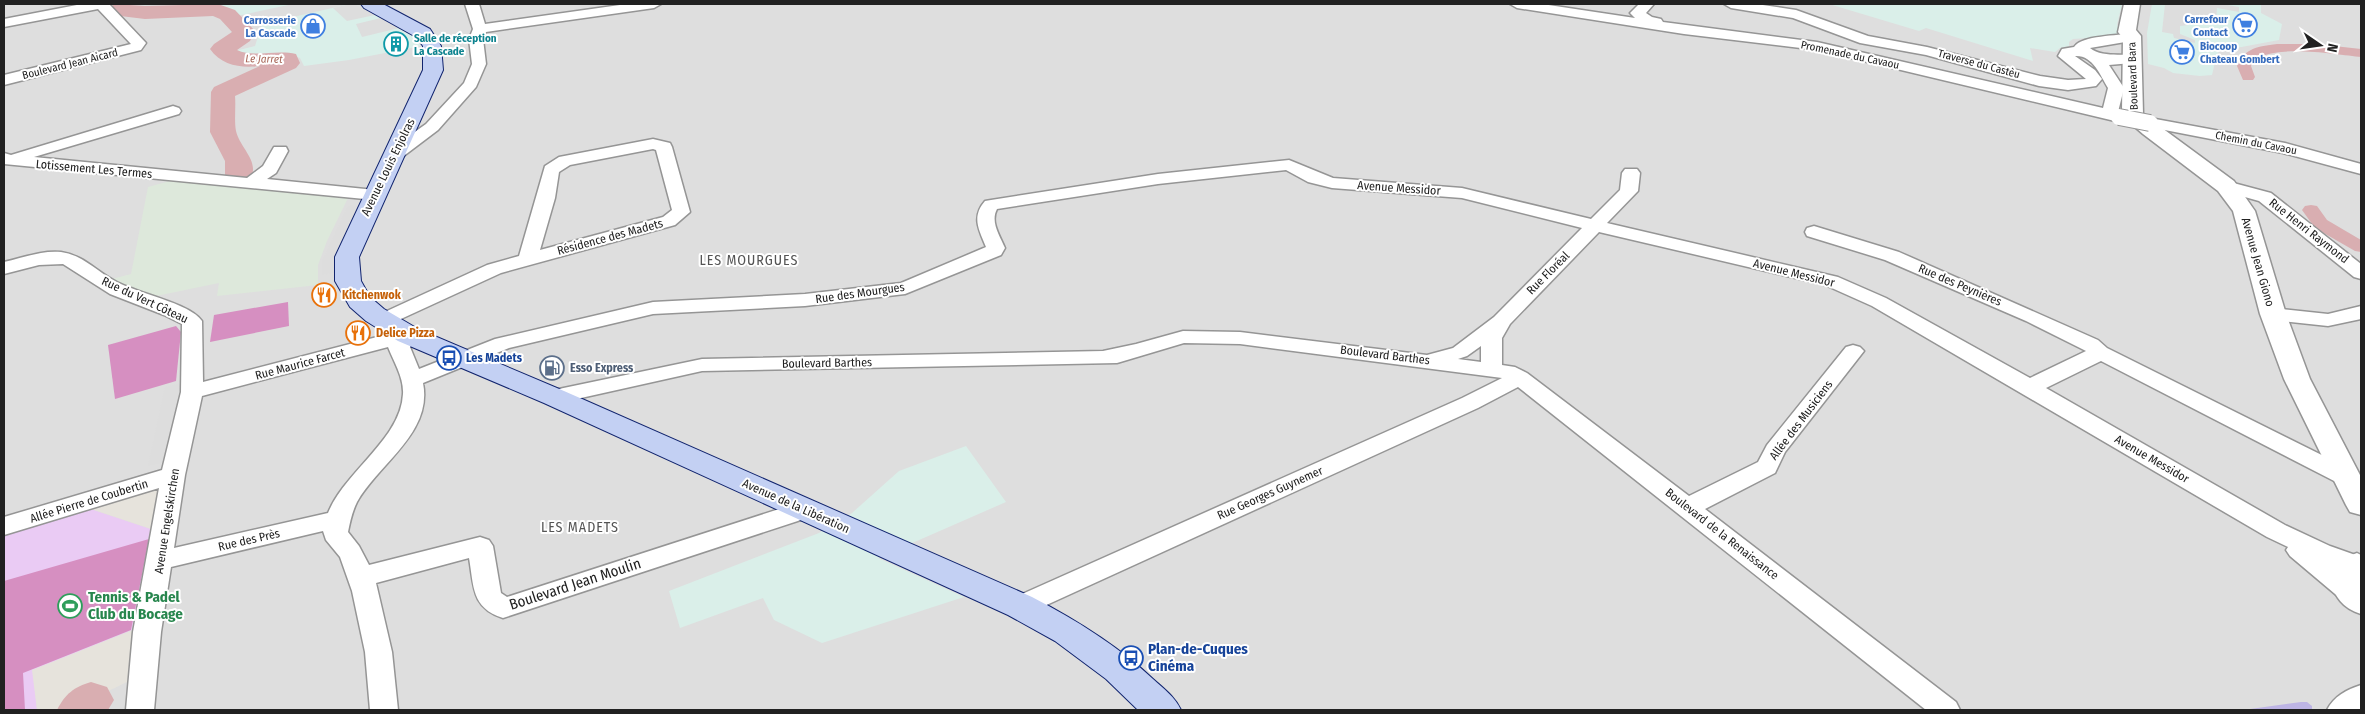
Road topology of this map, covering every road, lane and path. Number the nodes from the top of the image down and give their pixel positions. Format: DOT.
graph roads {
  1 [pos="101,4"];
  2 [pos="370,4"];
  3 [pos="472,4"];
  4 [pos="654,4"];
  5 [pos="1517,4"];
  6 [pos="1647,4"];
  7 [pos="1731,4"];
  8 [pos="2132,4"];
  9 [pos="2142,4"];
  10 [pos="1807,18"];
  11 [pos="4,23"];
  12 [pos="480,29"];
  13 [pos="2132,36"];
  14 [pos="2083,51"];
  15 [pos="2101,59"];
  16 [pos="2132,59"];
  17 [pos="4,80"];
  18 [pos="173,110"];
  19 [pos="2129,118"];
  20 [pos="280,151"];
  21 [pos="395,154"];
  22 [pos="5,160"];
  23 [pos="1289,165"];
  24 [pos="2361,169"];
  25 [pos="1631,173"];
  26 [pos="251,183"];
  27 [pos="2226,186"];
  28 [pos="374,195"];
  29 [pos="1595,226"];
  30 [pos="1814,232"];
  31 [pos="528,259"];
  32 [pos="4,268"];
  33 [pos="2360,270"];
  34 [pos="2361,312"];
  35 [pos="2273,314"];
  36 [pos="1501,321"];
  37 [pos="396,327"];
  38 [pos="1853,351"];
  39 [pos="2100,352"];
  40 [pos="463,358"];
  41 [pos="1431,361"];
  42 [pos="1491,368"];
  43 [pos="1519,378"];
  44 [pos="412,380"];
  45 [pos="2027,388"];
  46 [pos="192,392"];
  47 [pos="554,397"];
  48 [pos="173,475"];
  49 [pos="2354,480"];
  50 [pos="2361,506"];
  51 [pos="1688,507"];
  52 [pos="804,510"];
  53 [pos="338,519"];
  54 [pos="4,526"];
  55 [pos="160,560"];
  56 [pos="360,578"];
  57 [pos="2358,581"];
  58 [pos="1020,606"];
  59 [pos="2361,699"];
  60 [pos="140,710"];
  61 [pos="384,710"];
  62 [pos="1162,710"];
  63 [pos="1946,710"];
  64 [pos="2345,710"];
  1 -- 11 [label="street"];
  1 -- 17 [label="street, Boulevard Jean Aicard"];
  2 -- 21 [label="main road, Avenue Louis Enjolras"];
  3 -- 12 [label="street"];
  4 -- 12 [label="street"];
  5 -- 19 [label="street, Promenade du Cavaou"];
  6 -- 10 [label="street"];
  7 -- 10 [label="street, Traverse du Castèu"];
  8 -- 13 [label="street, Boulevard Bara"];
  9 -- 13 [label="street, Boulevard Bara"];
  10 -- 14 [label="street, Traverse du Castèu"];
  12 -- 21 [label="street"];
  13 -- 14 [label="street"];
  13 -- 16 [label="street, Boulevard Bara"];
  14 -- 15 [label="street"];
  15 -- 16 [label="street"];
  15 -- 19 [label="street"];
  16 -- 19 [label="street, Boulevard Bara"];
  18 -- 22 [label="street, Lotissement Les Termes"];
  19 -- 24 [label="street, Chemin du Cavaou"];
  19 -- 27 [label="street, Avenue Jean Giono"];
  20 -- 26 [label="street"];
  21 -- 28 [label="main road, Avenue Louis Enjolras"];
  22 -- 26 [label="street, Lotissement Les Termes"];
  23 -- 29 [label="street, Avenue Messidor"];
  23 -- 40 [label="street, Rue des Mourgues"];
  25 -- 29 [label="street, Rue Floréal"];
  26 -- 28 [label="street, Lotissement Les Termes"];
  27 -- 33 [label="street, Rue Henri Raymond"];
  27 -- 35 [label="street, Avenue Jean Giono"];
  28 -- 37 [label="main road, Avenue Louis Enjolras"];
  29 -- 36 [label="street, Rue Floréal"];
  29 -- 45 [label="street, Avenue Messidor"];
  30 -- 39 [label="street, Rue des Peynières"];
  31 -- 31 [label="street, Résidence des Madets"];
  31 -- 37 [label="street, Résidence des Madets"];
  32 -- 46 [label="street, Rue du Vert Côteau"];
  34 -- 35 [label="street"];
  35 -- 49 [label="street, Avenue Jean Giono"];
  36 -- 41 [label="street, Rue Floréal"];
  36 -- 42 [label="street, Rue Floréal"];
  37 -- 40 [label="main road, Avenue de la Libération"];
  37 -- 44 [label="street"];
  37 -- 46 [label="street, Rue Maurice Farcet"];
  38 -- 51 [label="street, Allée des Musiciens"];
  39 -- 45 [label="street"];
  39 -- 49 [label="street, Rue des Peynières"];
  40 -- 44 [label="street"];
  40 -- 47 [label="main road, Avenue de la Libération"];
  41 -- 42 [label="street, Boulevard Barthes"];
  41 -- 47 [label="street, Boulevard Barthes"];
  42 -- 43 [label="street, Boulevard de la Renaissance"];
  43 -- 51 [label="street, Boulevard de la Renaissance"];
  43 -- 58 [label="street, Rue Georges Guynemer"];
  44 -- 53 [label="street"];
  45 -- 57 [label="street, Avenue Messidor"];
  46 -- 48 [label="street, Avenue Engelskirchen"];
  47 -- 52 [label="main road, Avenue de la Libération"];
  48 -- 54 [label="street, Allée Pierre de Coubertin"];
  48 -- 55 [label="street, Avenue Engelskirchen"];
  49 -- 50 [label="street, Avenue Jean Giono"];
  51 -- 63 [label="street, Boulevard de la Renaissance"];
  52 -- 56 [label="street, Boulevard Jean Moulin"];
  52 -- 58 [label="main road, Avenue de la Libération"];
  53 -- 55 [label="street, Rue des Près"];
  53 -- 56 [label="street"];
  55 -- 60 [label="street, Avenue Engelskirchen"];
  56 -- 61 [label="street"];
  58 -- 62 [label="main road, Avenue de la Libération"];
  59 -- 64 [label="street"];
}
